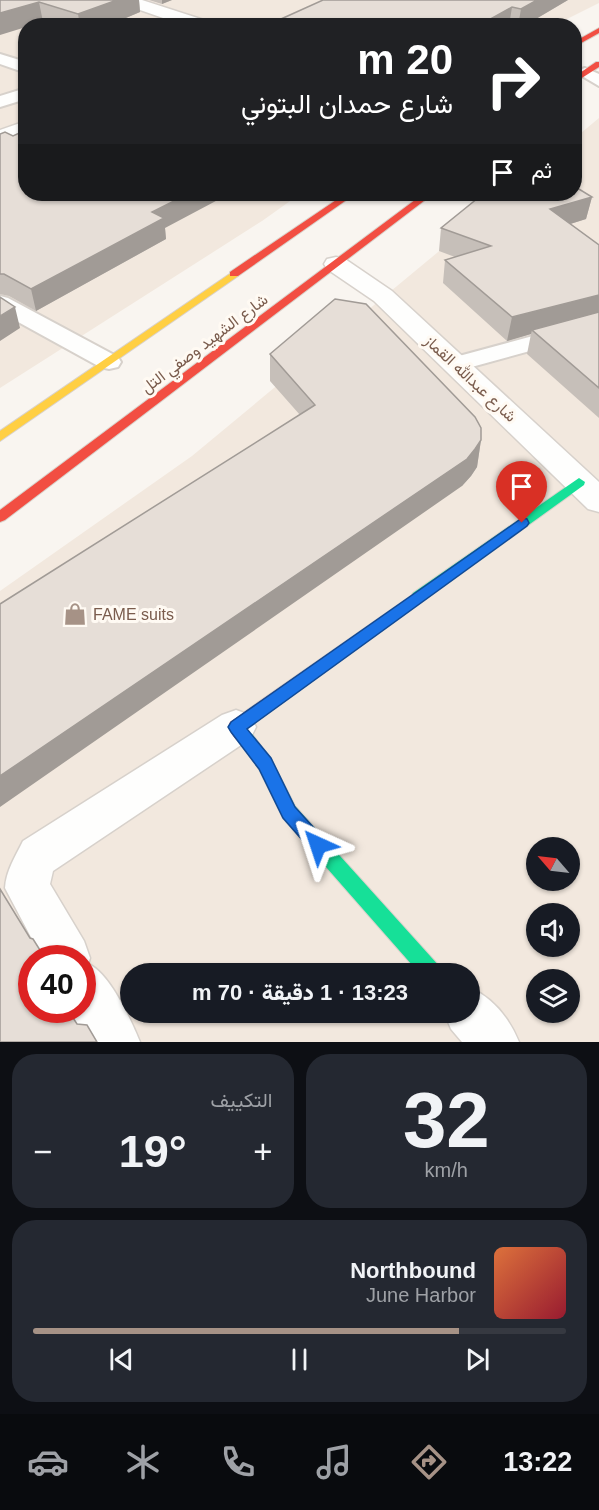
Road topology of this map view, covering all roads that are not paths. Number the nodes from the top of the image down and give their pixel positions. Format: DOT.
graph roads {
  1 [pos="126,0"];
  2 [pos="180,18"];
  3 [pos="599,30"];
  4 [pos="582,40"];
  5 [pos="0,59"];
  6 [pos="18,65"];
  7 [pos="0,89"];
  8 [pos="14,97"];
  9 [pos="18,130"];
  10 [pos="0,137"];
  11 [pos="340,201"];
  12 [pos="419,201"];
  13 [pos="336,264"];
  14 [pos="0,303"];
  15 [pos="599,325"];
  16 [pos="109,362"];
  17 [pos="457,364"];
  18 [pos="0,437"];
  19 [pos="579,482"];
  20 [pos="599,501"];
  21 [pos="0,517"];
  22 [pos="236,727"];
  23 [pos="60,945"];
  24 [pos="423,963"];
  25 [pos="96,1009"];
  26 [pos="478,1023"];
  27 [pos="115,1042"];
  28 [pos="494,1042"];
  1 -- 2 [label="street"];
  3 -- 4 [label="main road"];
  5 -- 6 [label="lane"];
  7 -- 8 [label="lane"];
  9 -- 10 [label="street"];
  11 -- 16 [label="main road"];
  12 -- 13 [label="main road, شارع الشهيد وصفي التل"];
  13 -- 17 [label="street, شارع عبدالله القماز"];
  13 -- 21 [label="main road, شارع الشهيد وصفي التل"];
  14 -- 16 [label="lane"];
  15 -- 17 [label="lane"];
  16 -- 18 [label="main road"];
  17 -- 19 [label="street, شارع عبدالله القماز"];
  19 -- 20 [label="street, شارع عبدالله القماز"];
  19 -- 22 [label="main road"];
  22 -- 23 [label="street"];
  22 -- 24 [label="main road"];
  25 -- 27 [label="street"];
  26 -- 28 [label="street"];
}
